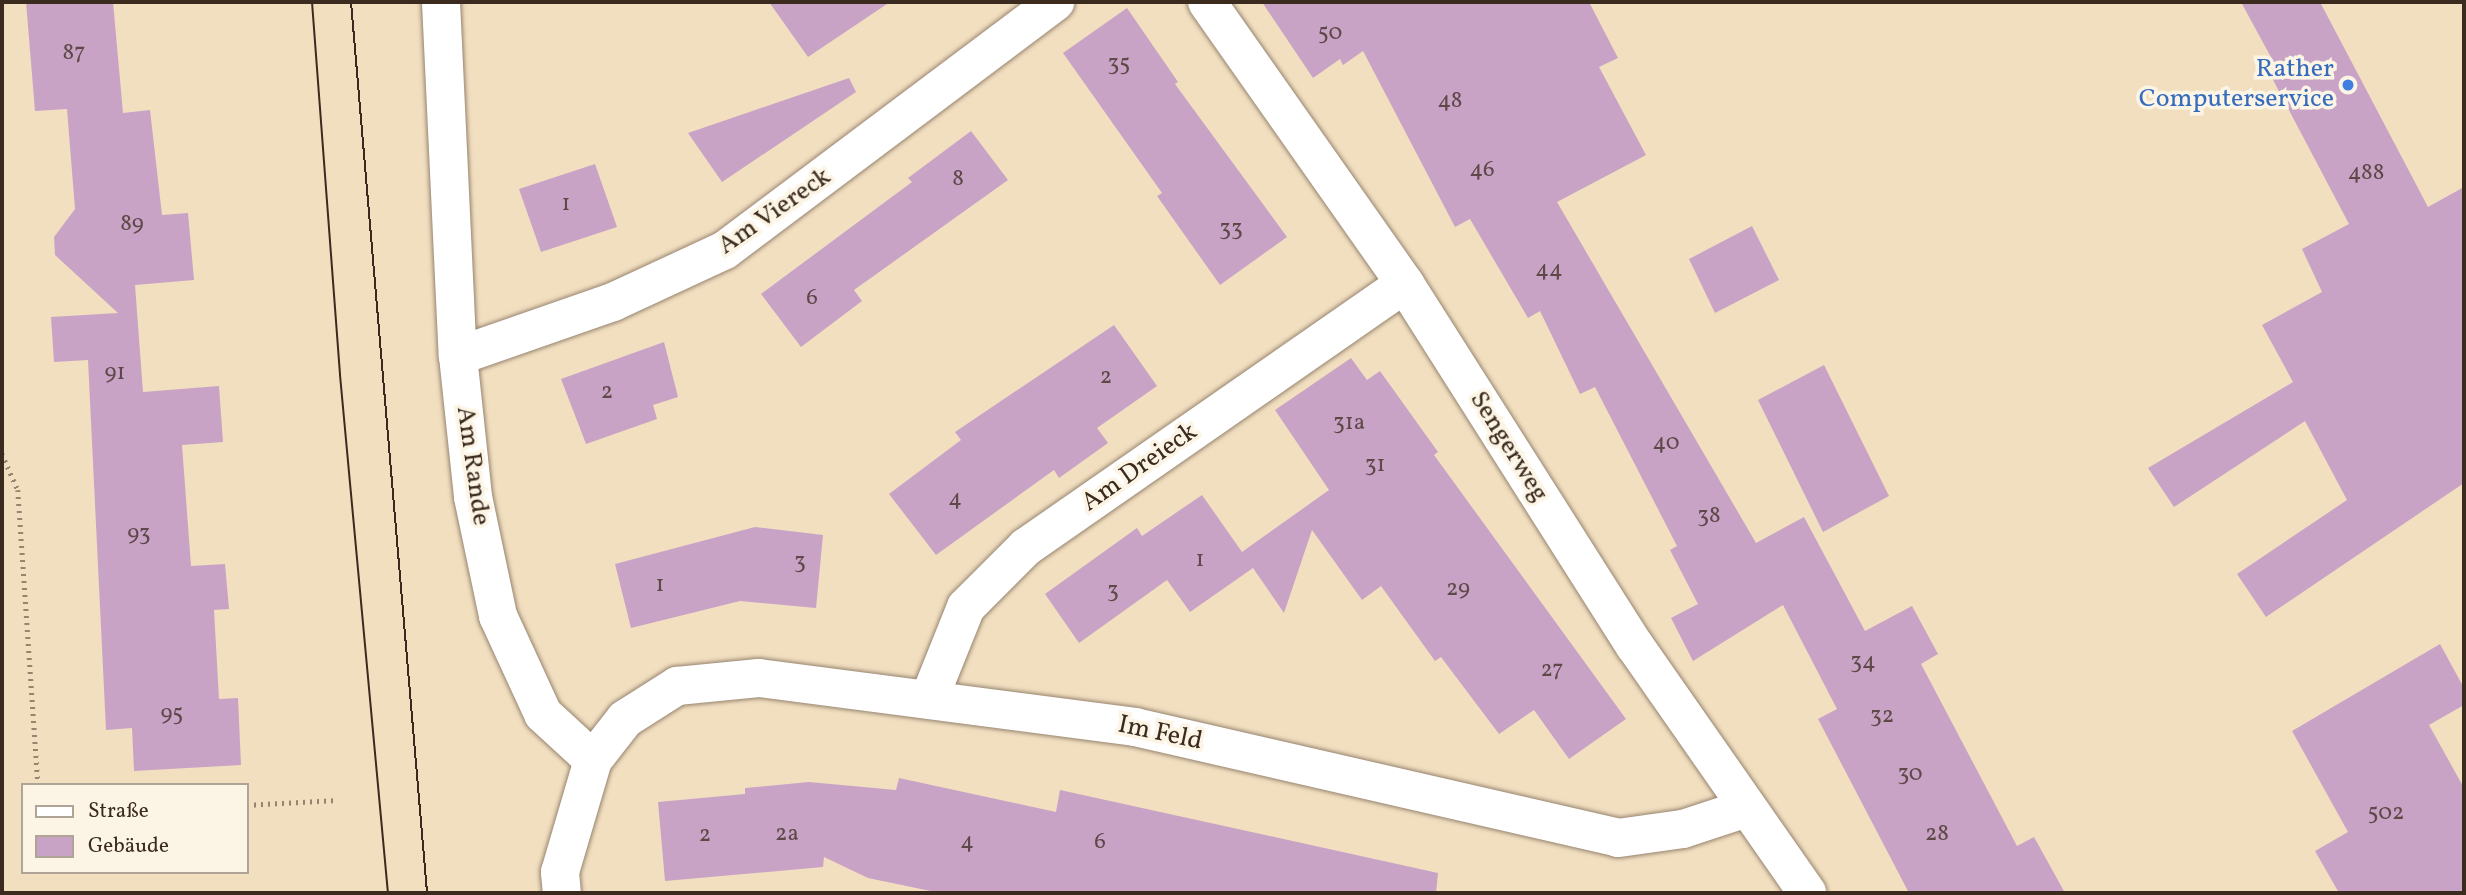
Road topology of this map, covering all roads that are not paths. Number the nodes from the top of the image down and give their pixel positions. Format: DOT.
graph roads {
  1 [pos="441,2"];
  2 [pos="1055,2"];
  3 [pos="1207,2"];
  4 [pos="1405,284"];
  5 [pos="458,356"];
  6 [pos="929,699"];
  7 [pos="593,760"];
  8 [pos="1744,809"];
  9 [pos="562,893"];
  10 [pos="1807,893"];
  1 -- 5 [label="street, Am Rande"];
  2 -- 5 [label="street, Am Viereck"];
  3 -- 4 [label="street, Sengerweg"];
  4 -- 6 [label="street, Am Dreieck"];
  4 -- 8 [label="street, Sengerweg"];
  5 -- 7 [label="street, Am Rande"];
  6 -- 7 [label="street, Im Feld"];
  6 -- 8 [label="street, Im Feld"];
  7 -- 9 [label="street"];
  8 -- 10 [label="street, Sengerweg"];
}
